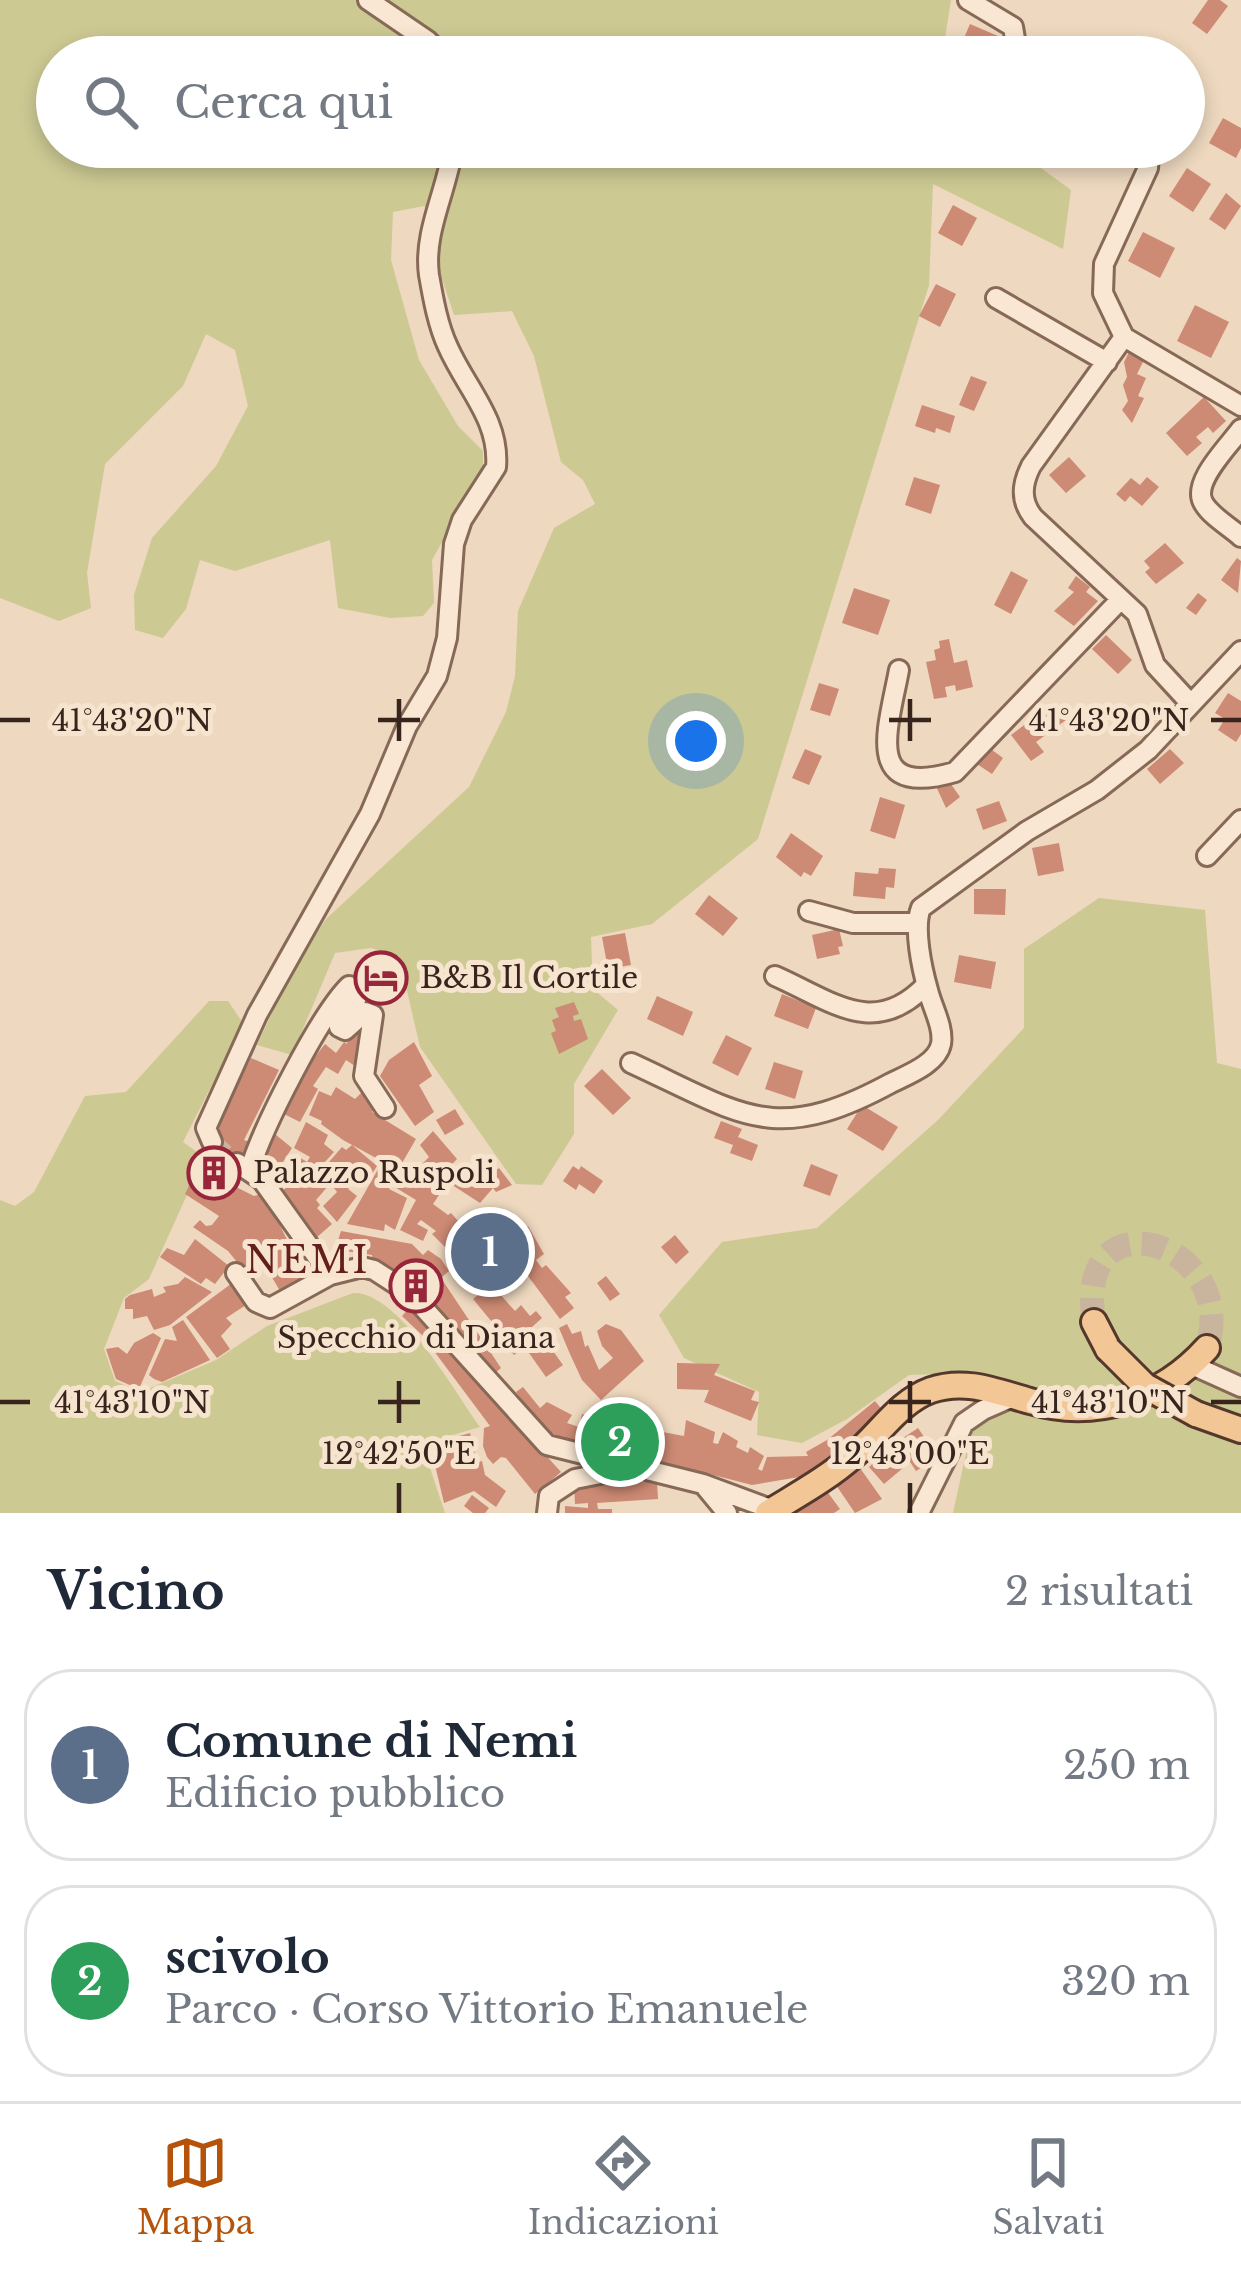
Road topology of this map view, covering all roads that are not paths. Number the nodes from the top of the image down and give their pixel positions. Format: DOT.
graph roads {
  1 [pos="368,0"];
  2 [pos="968,0"];
  3 [pos="421,36"];
  4 [pos="1014,36"];
  5 [pos="450,168"];
  6 [pos="1148,168"];
  7 [pos="996,298"];
  8 [pos="1124,337"];
  9 [pos="1107,362"];
  10 [pos="1241,406"];
  11 [pos="1241,429"];
  12 [pos="1241,537"];
  13 [pos="1121,599"];
  14 [pos="1241,651"];
  15 [pos="899,670"];
  16 [pos="1190,703"];
  17 [pos="1241,820"];
  18 [pos="1207,856"];
  19 [pos="808,911"];
  20 [pos="917,923"];
  21 [pos="775,976"];
  22 [pos="926,985"];
  23 [pos="631,1064"];
  24 [pos="385,1108"];
  25 [pos="210,1139"];
  26 [pos="236,1273"];
  27 [pos="330,1275"];
  28 [pos="1095,1327"];
  29 [pos="1200,1356"];
  30 [pos="1241,1387"];
  31 [pos="1015,1396"];
  32 [pos="1241,1430"];
  33 [pos="628,1464"];
  34 [pos="703,1484"];
  35 [pos="744,1497"];
  36 [pos="771,1511"];
  37 [pos="726,1512"];
  38 [pos="548,1513"];
  39 [pos="920,1513"];
  1 -- 3 [label="street"];
  2 -- 4 [label="street"];
  5 -- 25 [label="street"];
  6 -- 8 [label="street"];
  7 -- 9 [label="street"];
  8 -- 9 [label="street"];
  8 -- 10 [label="street"];
  9 -- 13 [label="street"];
  11 -- 12 [label="street"];
  13 -- 15 [label="street"];
  13 -- 16 [label="street"];
  14 -- 16 [label="street"];
  16 -- 20 [label="street"];
  17 -- 18 [label="street"];
  19 -- 20 [label="street"];
  20 -- 22 [label="street"];
  21 -- 22 [label="street"];
  22 -- 23 [label="street"];
  24 -- 27 [label="street"];
  26 -- 27 [label="street"];
  27 -- 33 [label="street"];
  28 -- 32 [label="main road, bridge"];
  29 -- 30 [label="street"];
  29 -- 31 [label="main road"];
  31 -- 36 [label="main road"];
  31 -- 39 [label="street"];
  33 -- 34 [label="street"];
  33 -- 38 [label="street"];
  34 -- 35 [label="street"];
  34 -- 37 [label="street"];
  35 -- 36 [label="street"];
  35 -- 37 [label="street"];
}
